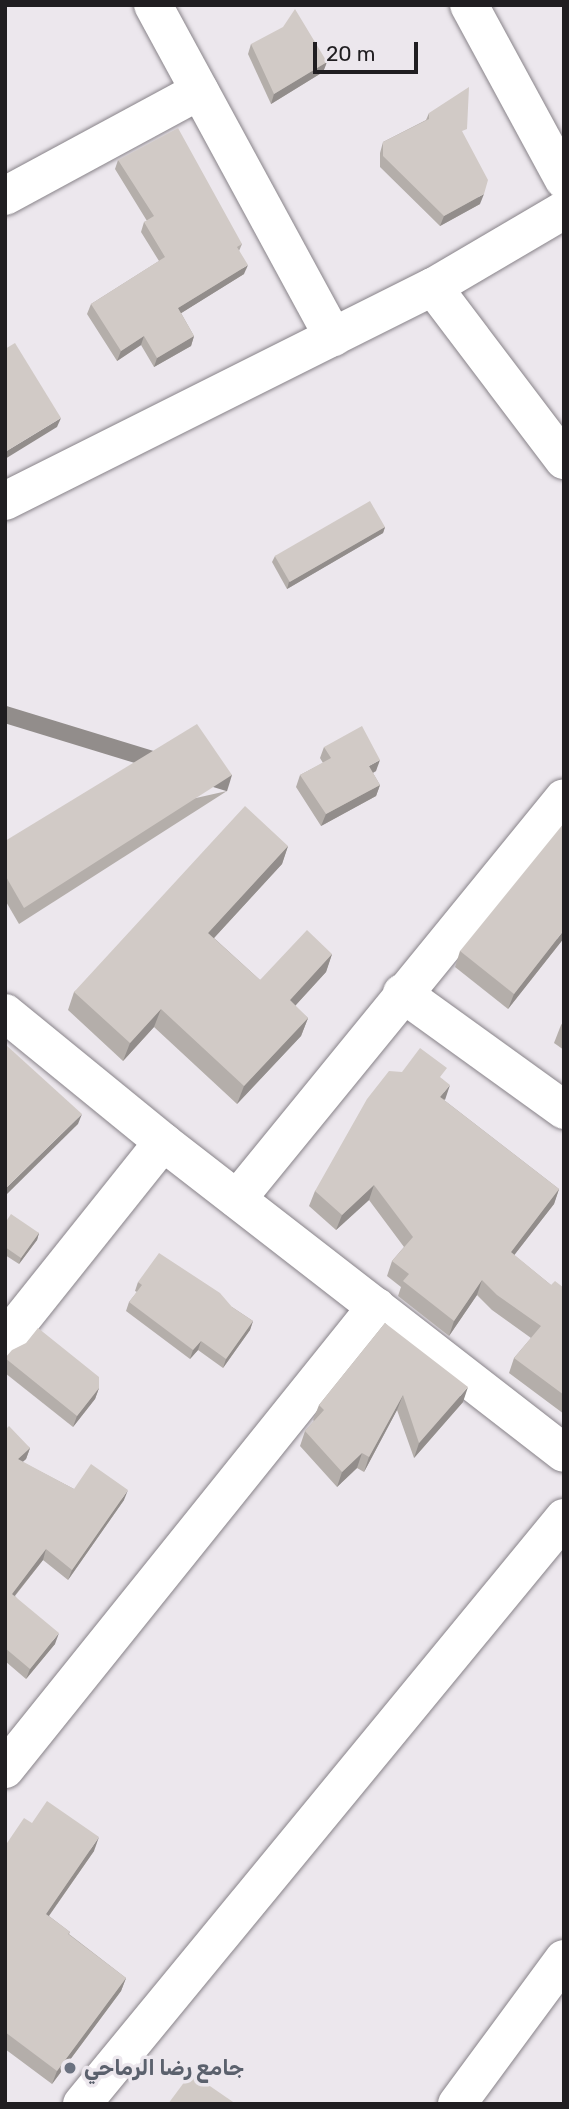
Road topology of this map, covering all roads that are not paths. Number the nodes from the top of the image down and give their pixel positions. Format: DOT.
graph roads {
  1 [pos="153,5"];
  2 [pos="468,5"];
  3 [pos="199,91"];
  4 [pos="564,180"];
  5 [pos="5,197"];
  6 [pos="564,210"];
  7 [pos="433,287"];
  8 [pos="333,337"];
  9 [pos="564,460"];
  10 [pos="5,501"];
  11 [pos="564,798"];
  12 [pos="402,993"];
  13 [pos="5,1013"];
  14 [pos="564,1110"];
  15 [pos="163,1142"];
  16 [pos="237,1199"];
  17 [pos="376,1307"];
  18 [pos="5,1340"];
  19 [pos="564,1453"];
  20 [pos="564,1518"];
  21 [pos="5,1769"];
  22 [pos="564,1959"];
  23 [pos="82,2104"];
  24 [pos="457,2104"];
  1 -- 3 [label="street"];
  2 -- 4 [label="street"];
  3 -- 5 [label="street"];
  3 -- 8 [label="street"];
  6 -- 7 [label="street"];
  7 -- 8 [label="street"];
  7 -- 9 [label="street"];
  8 -- 10 [label="street"];
  11 -- 12 [label="street"];
  12 -- 14 [label="street"];
  12 -- 16 [label="street"];
  13 -- 15 [label="street"];
  15 -- 16 [label="street"];
  15 -- 18 [label="street"];
  16 -- 17 [label="street"];
  17 -- 19 [label="street"];
  17 -- 21 [label="street"];
  20 -- 23 [label="street"];
  22 -- 24 [label="street"];
}
